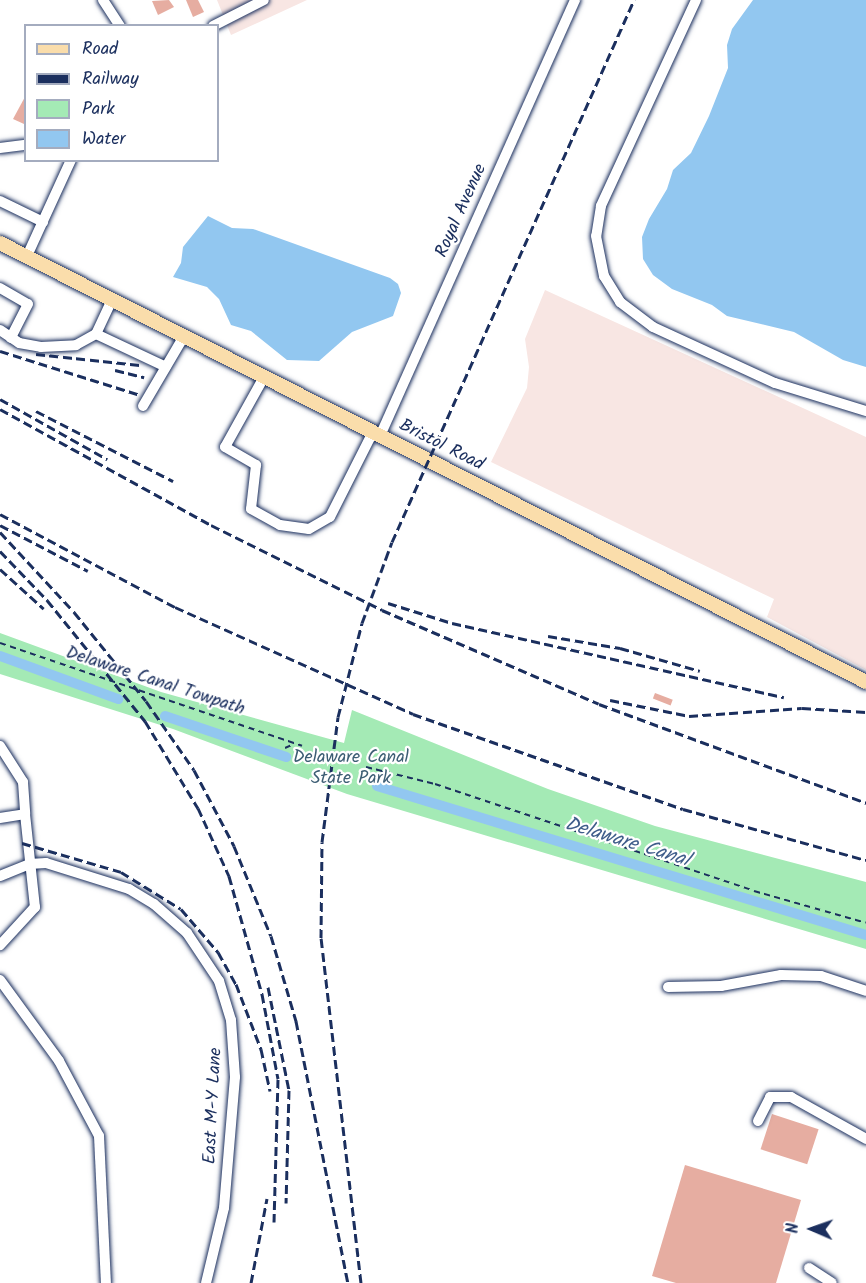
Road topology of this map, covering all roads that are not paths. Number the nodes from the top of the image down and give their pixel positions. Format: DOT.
graph roads {
  1 [pos="103,0"];
  2 [pos="264,0"];
  3 [pos="575,0"];
  4 [pos="696,0"];
  5 [pos="119,24"];
  6 [pos="217,24"];
  7 [pos="24,145"];
  8 [pos="0,148"];
  9 [pos="70,162"];
  10 [pos="0,201"];
  11 [pos="42,222"];
  12 [pos="0,243"];
  13 [pos="27,256"];
  14 [pos="0,288"];
  15 [pos="112,300"];
  16 [pos="0,330"];
  17 [pos="96,334"];
  18 [pos="184,336"];
  19 [pos="11,338"];
  20 [pos="166,367"];
  21 [pos="264,377"];
  22 [pos="143,406"];
  23 [pos="866,411"];
  24 [pos="377,434"];
  25 [pos="866,682"];
  26 [pos="0,746"];
  27 [pos="25,814"];
  28 [pos="0,818"];
  29 [pos="29,864"];
  30 [pos="0,876"];
  31 [pos="0,945"];
  32 [pos="0,980"];
  33 [pos="668,987"];
  34 [pos="866,991"];
  35 [pos="758,1120"];
  36 [pos="866,1139"];
  37 [pos="809,1268"];
  38 [pos="106,1283"];
  39 [pos="206,1283"];
  40 [pos="832,1283"];
  1 -- 5 [label="street"];
  2 -- 6 [label="street"];
  3 -- 24 [label="street, Royal Avenue"];
  4 -- 23 [label="street"];
  7 -- 8 [label="street"];
  9 -- 11 [label="street"];
  10 -- 11 [label="street"];
  11 -- 13 [label="street"];
  12 -- 13 [label="main road, Bristol Road"];
  13 -- 15 [label="main road, Bristol Road"];
  14 -- 19 [label="street"];
  15 -- 17 [label="street"];
  15 -- 18 [label="main road, Bristol Road"];
  16 -- 19 [label="street"];
  17 -- 19 [label="street"];
  17 -- 20 [label="street"];
  18 -- 20 [label="street"];
  18 -- 21 [label="main road, Bristol Road"];
  20 -- 22 [label="street"];
  21 -- 24 [label="main road, Bristol Road"];
  21 -- 24 [label="street, Royal Avenue"];
  24 -- 25 [label="main road, Bristol Road"];
  26 -- 27 [label="street"];
  27 -- 28 [label="street"];
  27 -- 29 [label="street"];
  29 -- 30 [label="street, East M-Y Lane"];
  29 -- 31 [label="street"];
  29 -- 39 [label="street, East M-Y Lane"];
  32 -- 38 [label="street"];
  33 -- 34 [label="street"];
  35 -- 36 [label="street"];
  37 -- 40 [label="street"];
}
